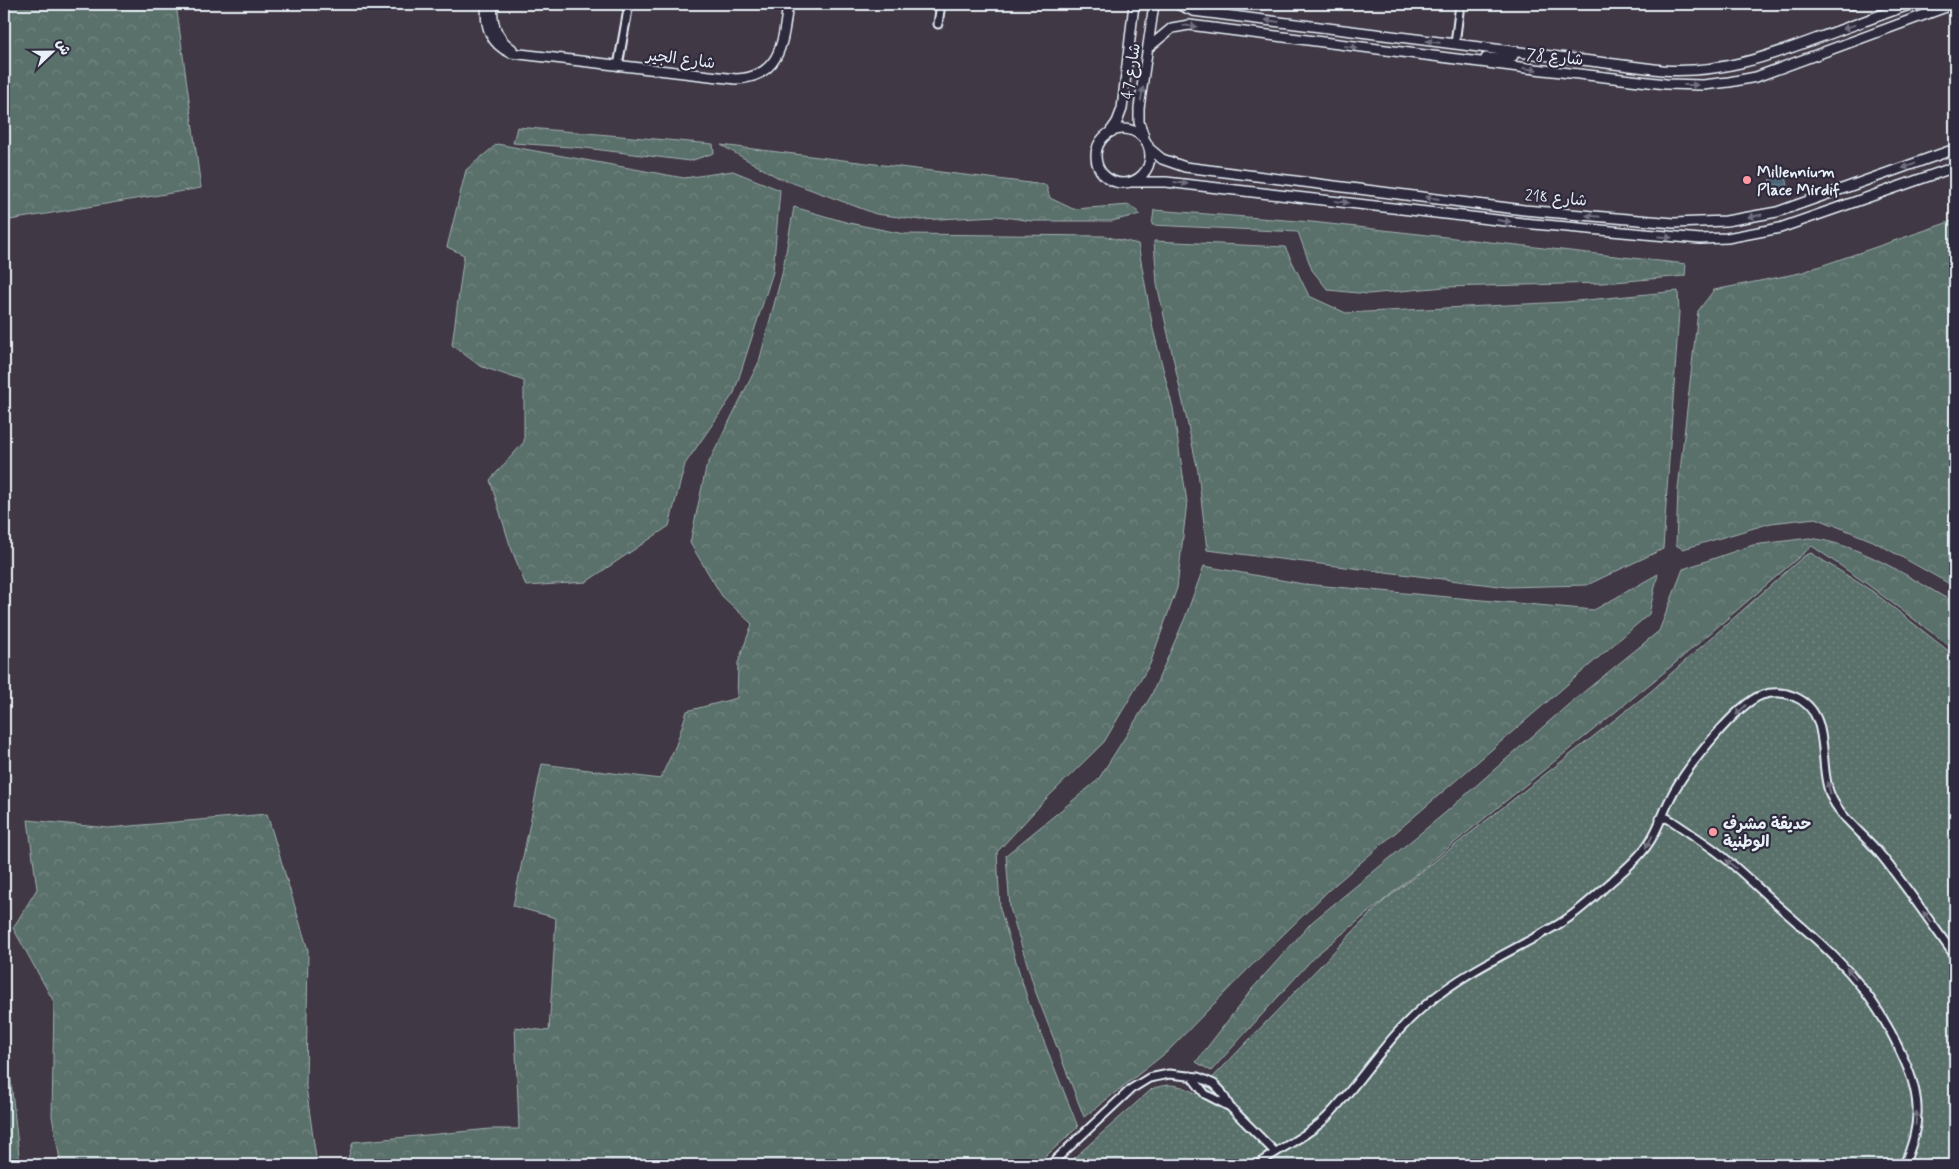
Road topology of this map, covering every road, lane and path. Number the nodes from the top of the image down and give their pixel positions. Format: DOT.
graph roads {
  1 [pos="487,4"];
  2 [pos="493,4"];
  3 [pos="630,4"];
  4 [pos="788,4"];
  5 [pos="941,4"];
  6 [pos="1134,4"];
  7 [pos="1154,4"];
  8 [pos="1177,4"];
  9 [pos="1460,4"];
  10 [pos="1912,4"];
  11 [pos="1954,4"];
  12 [pos="938,24"];
  13 [pos="1455,44"];
  14 [pos="1149,47"];
  15 [pos="1512,51"];
  16 [pos="520,54"];
  17 [pos="1474,62"];
  18 [pos="1624,65"];
  19 [pos="618,66"];
  20 [pos="1563,72"];
  21 [pos="1109,132"];
  22 [pos="1148,145"];
  23 [pos="1955,149"];
  24 [pos="1955,166"];
  25 [pos="1132,182"];
  26 [pos="1660,818"];
  27 [pos="1955,956"];
  28 [pos="1191,1076"];
  29 [pos="1230,1107"];
  30 [pos="1275,1152"];
  31 [pos="1050,1165"];
  32 [pos="1258,1165"];
  33 [pos="1904,1165"];
  1 -- 16 [label="street, شارع الجير"];
  2 -- 16 [label="street"];
  3 -- 19 [label="street"];
  4 -- 19 [label="street, شارع الجير"];
  5 -- 12 [label="street"];
  6 -- 21 [label="street, شارع 47"];
  7 -- 14 [label="street, شارع 47"];
  13 -- 8 [label="street, شارع 78, one-way"];
  9 -- 13 [label="street"];
  10 -- 18 [label="street, شارع 78, one-way"];
  20 -- 11 [label="street, شارع 78, one-way"];
  13 -- 15 [label="street, شارع 78"];
  14 -- 17 [label="street, شارع 78, one-way"];
  22 -- 14 [label="street, شارع 47, one-way"];
  15 -- 17 [label="street"];
  15 -- 18 [label="street, شارع 78"];
  16 -- 19 [label="street, شارع الجير"];
  17 -- 20 [label="street, شارع 78, one-way"];
  18 -- 20 [label="street"];
  21 -- 22 [label="street"];
  21 -- 25 [label="street"];
  23 -- 22 [label="street, شارع 218, one-way"];
  22 -- 25 [label="street"];
  25 -- 24 [label="street, one-way"];
  27 -- 26 [label="street, one-way"];
  26 -- 30 [label="street, one-way"];
  33 -- 26 [label="street, one-way"];
  28 -- 29 [label="street"];
  28 -- 29 [label="street"];
  28 -- 31 [label="street"];
  29 -- 30 [label="street"];
  30 -- 32 [label="street"];
}
